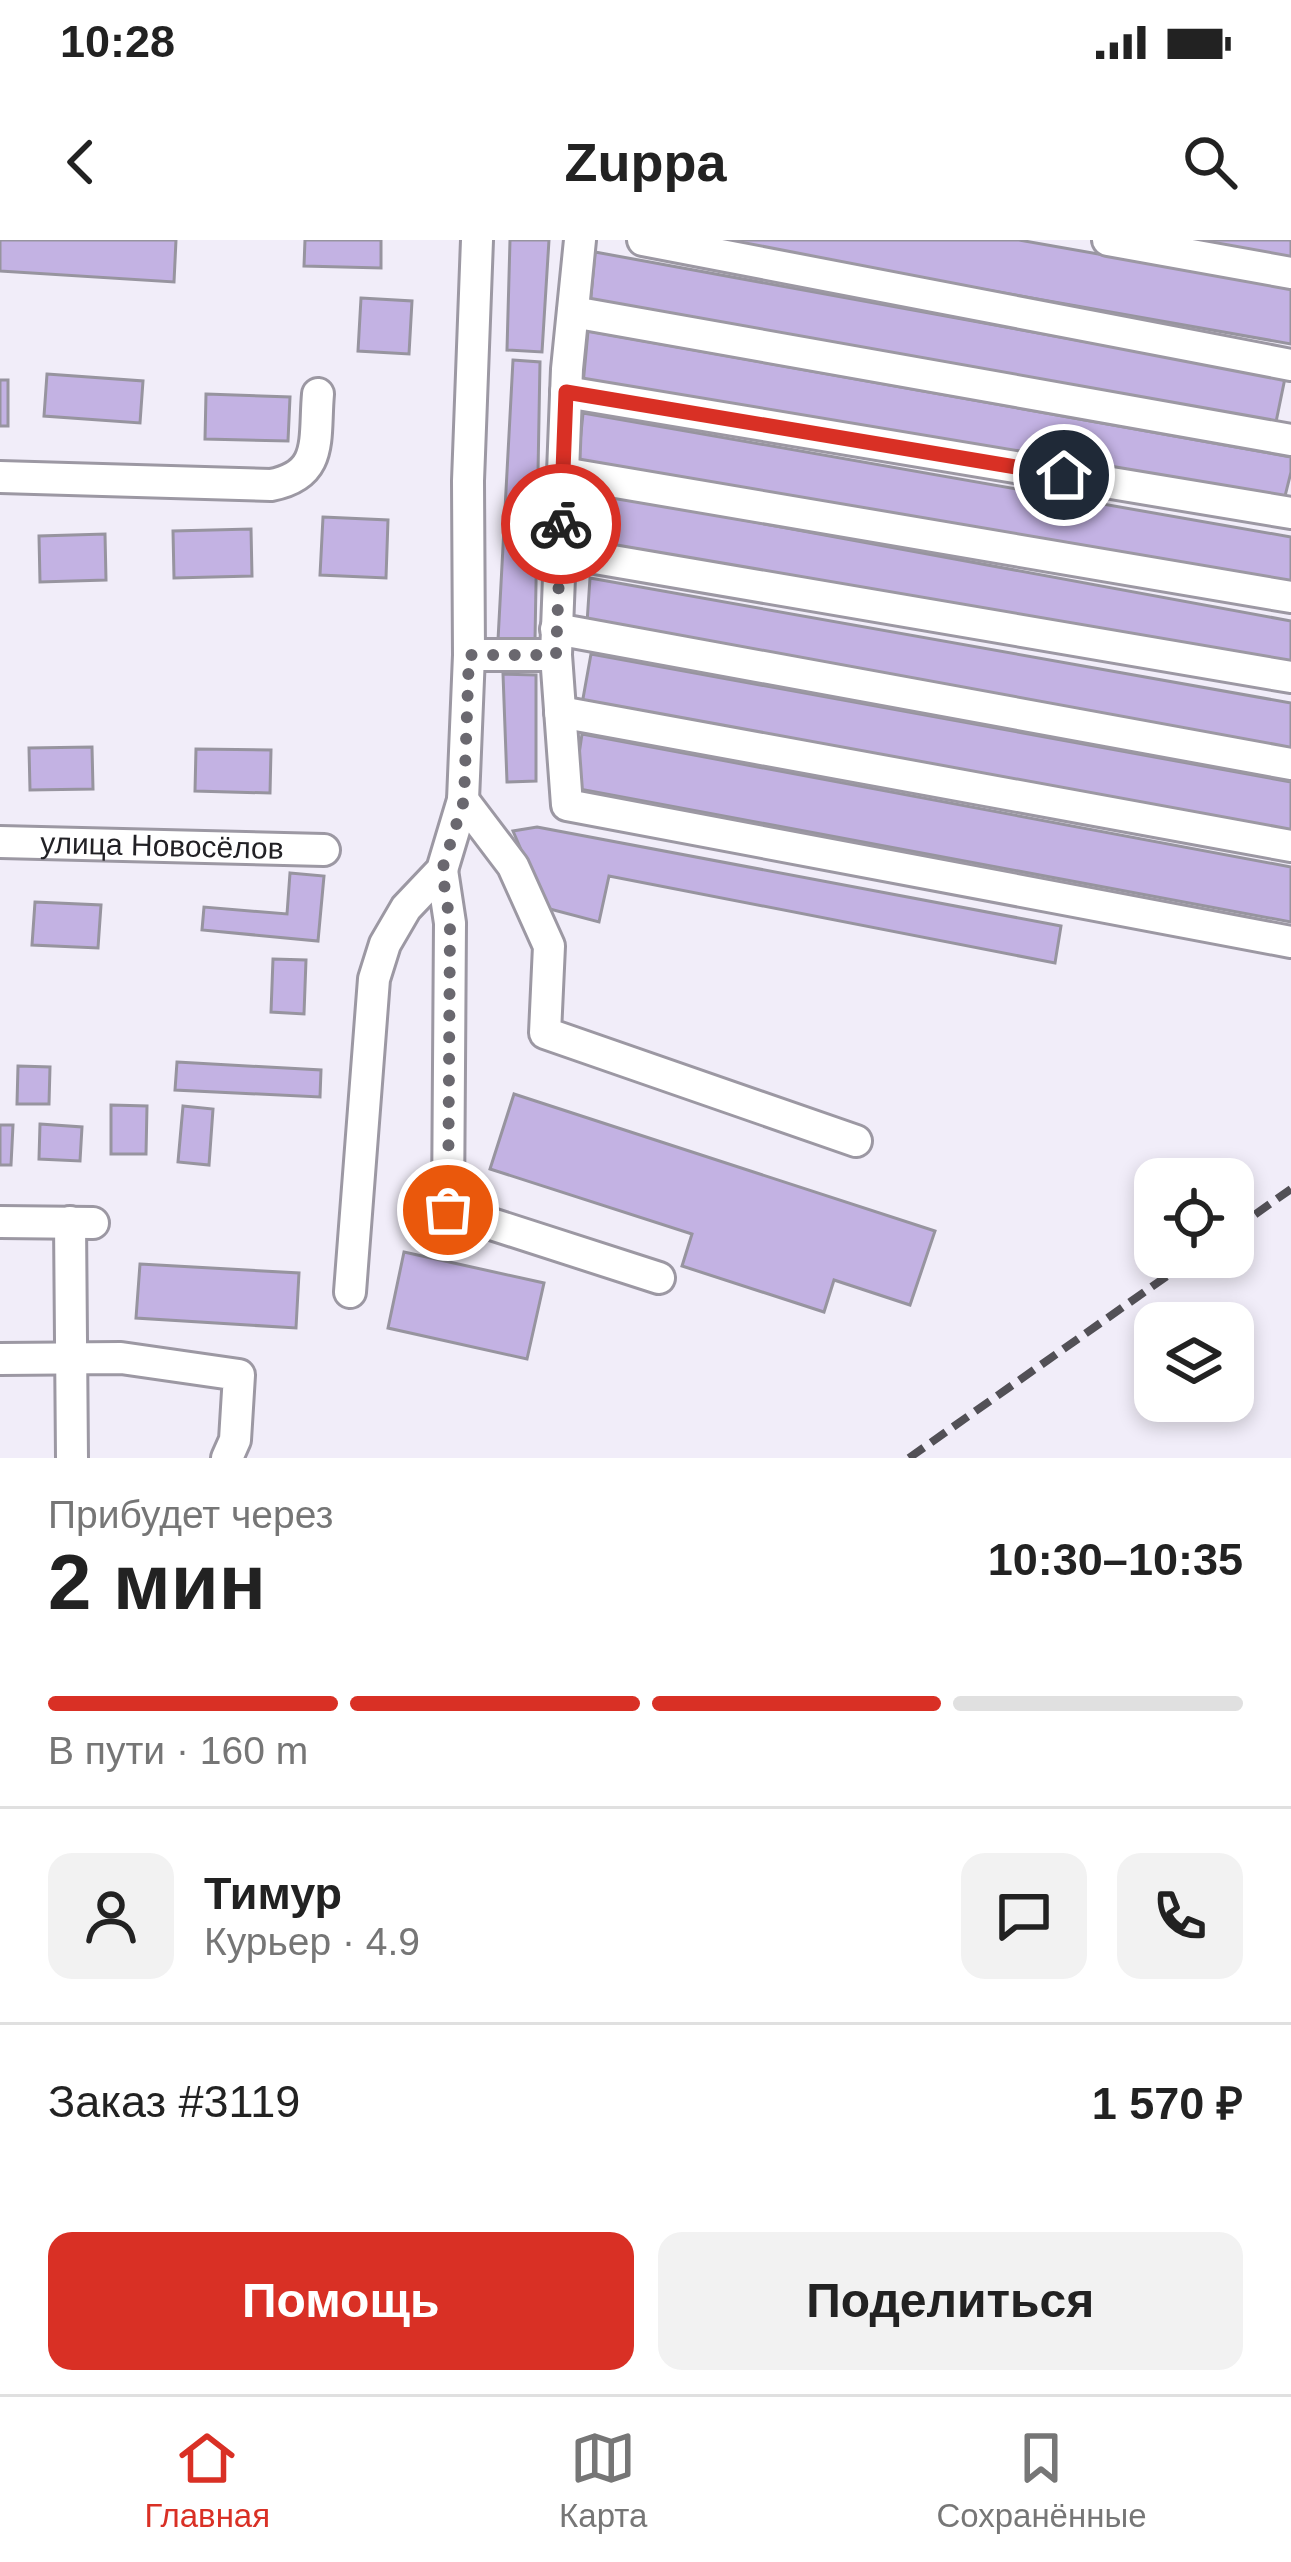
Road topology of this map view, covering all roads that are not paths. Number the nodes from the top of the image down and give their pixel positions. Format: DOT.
graph roads {
  1 [pos="477,240"];
  2 [pos="580,240"];
  3 [pos="643,240"];
  4 [pos="1108,240"];
  5 [pos="1291,273"];
  6 [pos="573,312"];
  7 [pos="1291,365"];
  8 [pos="566,392"];
  9 [pos="318,394"];
  10 [pos="1291,440"];
  11 [pos="563,473"];
  12 [pos="0,477"];
  13 [pos="1291,513"];
  14 [pos="560,552"];
  15 [pos="1291,597"];
  16 [pos="556,642"];
  17 [pos="469,655"];
  18 [pos="1291,677"];
  19 [pos="560,712"];
  20 [pos="1291,764"];
  21 [pos="464,800"];
  22 [pos="0,842"];
  23 [pos="1291,846"];
  24 [pos="324,850"];
  25 [pos="442,870"];
  26 [pos="1291,942"];
  27 [pos="856,1141"];
  28 [pos="0,1222"];
  29 [pos="658,1278"];
  30 [pos="350,1292"];
  31 [pos="0,1359"];
  32 [pos="71,1360"];
  33 [pos="71,1458"];
  34 [pos="227,1458"];
  1 -- 17 [label="street"];
  2 -- 6 [label="street"];
  3 -- 7 [label="street"];
  4 -- 5 [label="street"];
  6 -- 8 [label="street"];
  6 -- 10 [label="street"];
  8 -- 11 [label="street"];
  8 -- 13 [label="street"];
  9 -- 12 [label="street"];
  11 -- 14 [label="street"];
  11 -- 15 [label="street"];
  14 -- 16 [label="street"];
  14 -- 18 [label="street"];
  16 -- 17 [label="street"];
  16 -- 19 [label="street"];
  16 -- 20 [label="street"];
  17 -- 21 [label="street"];
  19 -- 23 [label="street"];
  19 -- 26 [label="street"];
  21 -- 25 [label="street"];
  21 -- 27 [label="street"];
  22 -- 24 [label="street, улица Новосёлов"];
  25 -- 29 [label="street"];
  25 -- 30 [label="street"];
  28 -- 32 [label="street"];
  31 -- 32 [label="street"];
  32 -- 33 [label="street"];
  32 -- 34 [label="street"];
}
